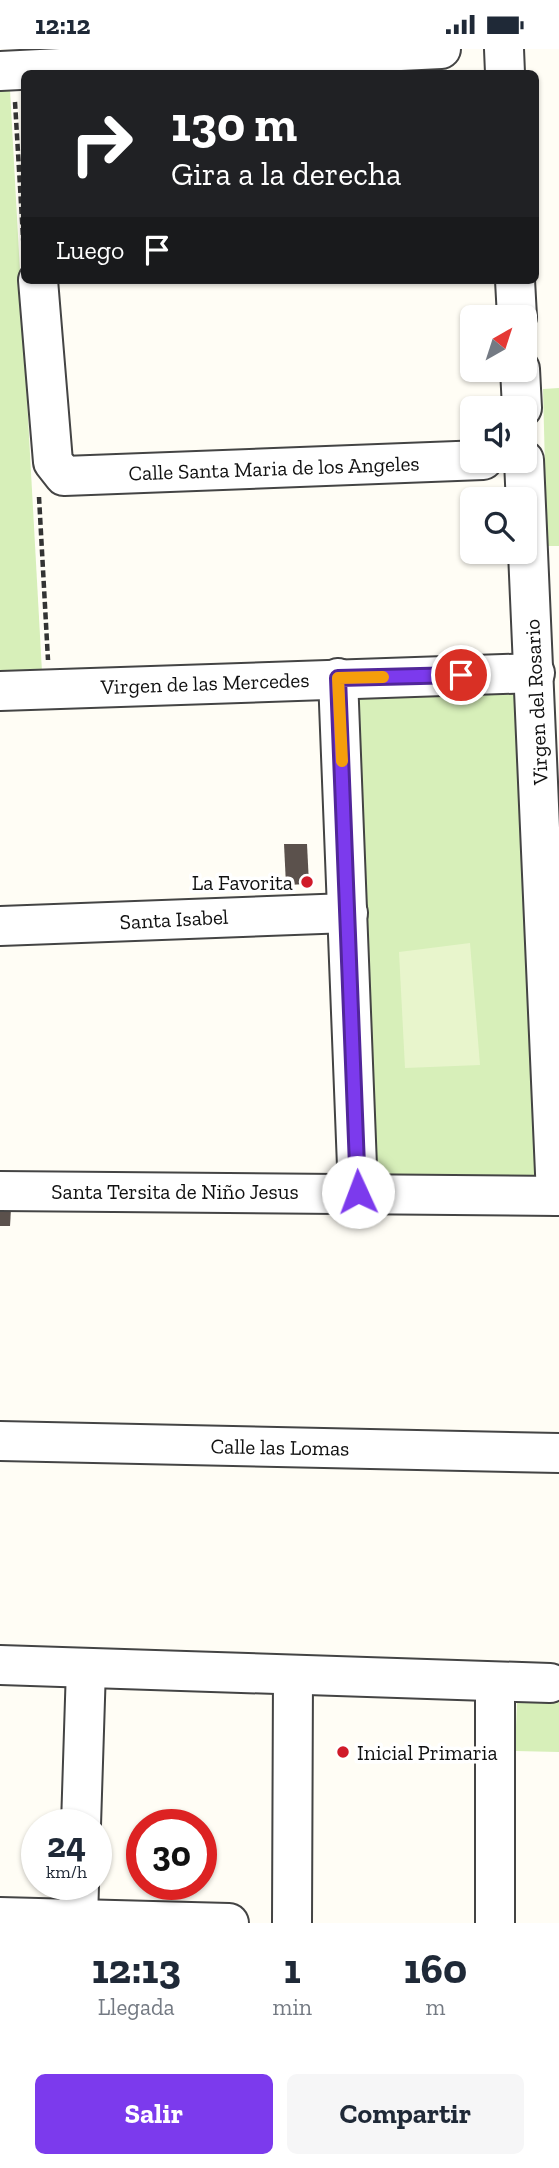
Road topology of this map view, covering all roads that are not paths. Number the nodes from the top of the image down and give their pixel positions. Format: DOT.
graph roads {
  1 [pos="441,49"];
  2 [pos="504,49"];
  3 [pos="7,70"];
  4 [pos="505,70"];
  5 [pos="38,284"];
  6 [pos="516,284"];
  7 [pos="517,305"];
  8 [pos="460,461"];
  9 [pos="525,473"];
  10 [pos="536,673"];
  11 [pos="338,678"];
  12 [pos="0,691"];
  13 [pos="348,913"];
  14 [pos="0,926"];
  15 [pos="0,1191"];
  16 [pos="358,1192"];
  17 [pos="557,1196"];
  18 [pos="0,1441"];
  19 [pos="559,1454"];
  20 [pos="0,1665"];
  21 [pos="86,1668"];
  22 [pos="293,1676"];
  23 [pos="495,1683"];
  24 [pos="550,1683"];
  25 [pos="82,1809"];
  26 [pos="78,1902"];
  27 [pos="3,1919"];
  28 [pos="227,1923"];
  29 [pos="292,1923"];
  30 [pos="495,1923"];
  1 -- 3 [label="street"];
  2 -- 4 [label="street"];
  5 -- 8 [label="street, Calle Santa Maria de los Angeles"];
  6 -- 7 [label="street"];
  9 -- 10 [label="street, Virgen del Rosario"];
  10 -- 11 [label="street, Virgen de las Mercedes"];
  10 -- 17 [label="street, Virgen del Rosario"];
  11 -- 12 [label="street, Virgen de las Mercedes"];
  11 -- 13 [label="street"];
  13 -- 14 [label="street, Santa Isabel"];
  13 -- 16 [label="street"];
  15 -- 16 [label="street, Santa Tersita de Niño Jesus"];
  16 -- 17 [label="street, Santa Tersita de Niño Jesus"];
  18 -- 19 [label="street, Calle las Lomas"];
  20 -- 21 [label="street"];
  21 -- 22 [label="street"];
  21 -- 25 [label="street"];
  22 -- 23 [label="street"];
  22 -- 29 [label="street"];
  23 -- 24 [label="street"];
  23 -- 30 [label="street"];
  26 -- 27 [label="street"];
  26 -- 28 [label="street"];
}
